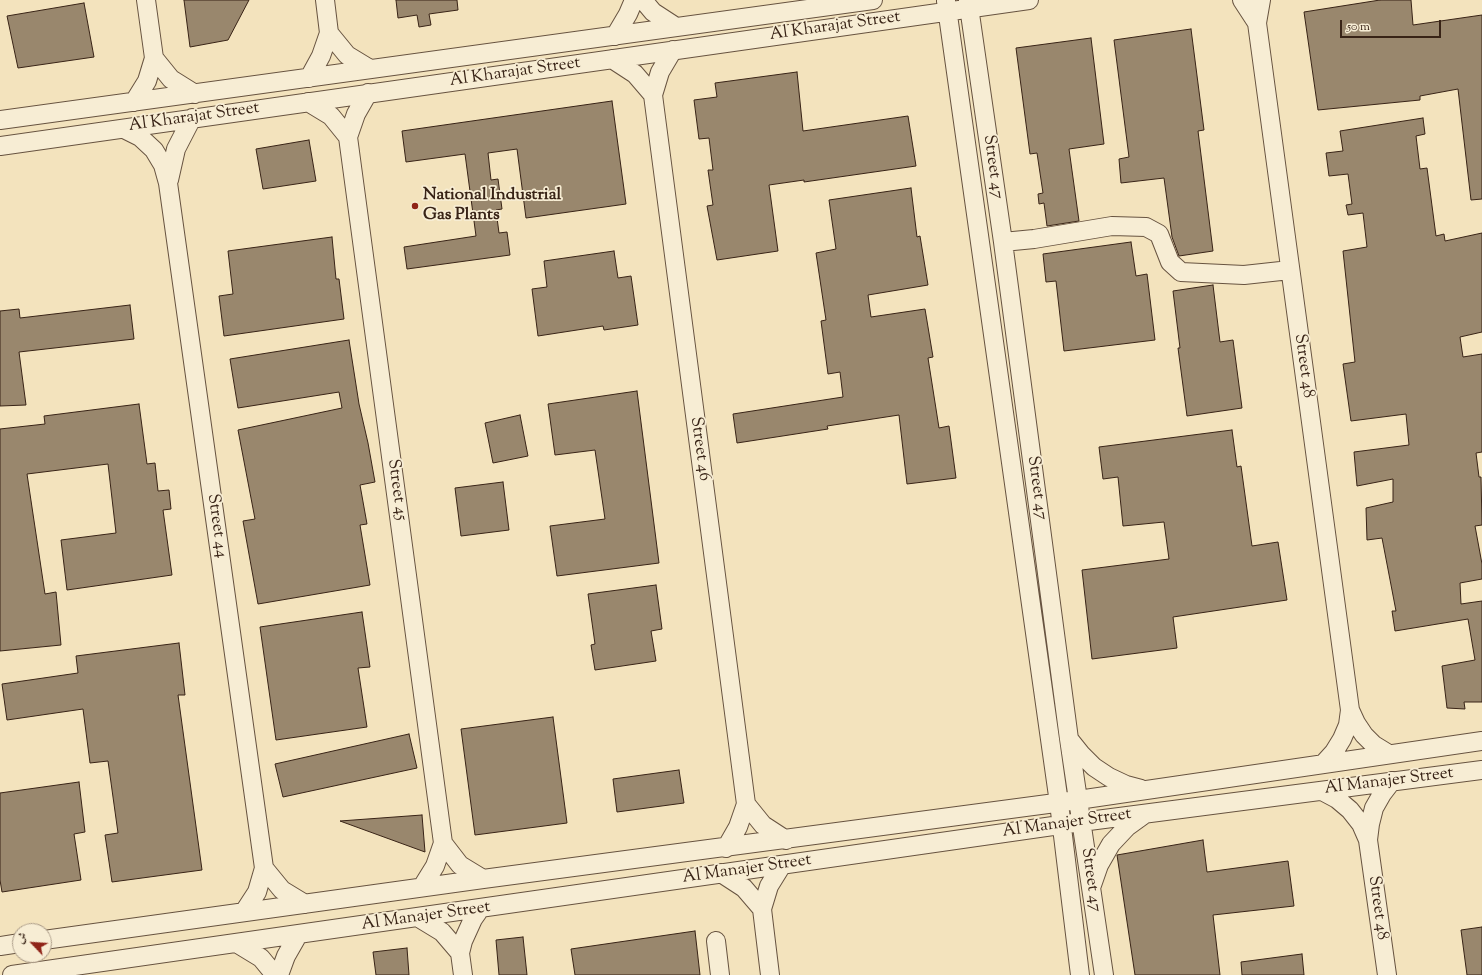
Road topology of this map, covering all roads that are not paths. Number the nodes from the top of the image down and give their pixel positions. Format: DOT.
graph roads {
  1 [pos="146,0"];
  2 [pos="325,0"];
  3 [pos="634,0"];
  4 [pos="643,0"];
  5 [pos="873,0"];
  6 [pos="1029,0"];
  7 [pos="1242,0"];
  8 [pos="1262,0"];
  9 [pos="968,4"];
  10 [pos="947,6"];
  11 [pos="1256,23"];
  12 [pos="676,27"];
  13 [pos="329,33"];
  14 [pos="616,36"];
  15 [pos="673,50"];
  16 [pos="154,58"];
  17 [pos="612,59"];
  18 [pos="370,70"];
  19 [pos="309,78"];
  20 [pos="368,93"];
  21 [pos="195,94"];
  22 [pos="653,95"];
  23 [pos="134,102"];
  24 [pos="308,102"];
  25 [pos="192,118"];
  26 [pos="0,120"];
  27 [pos="124,129"];
  28 [pos="348,137"];
  29 [pos="0,146"];
  30 [pos="168,183"];
  31 [pos="1003,242"];
  32 [pos="1290,270"];
  33 [pos="1350,710"];
  34 [pos="1069,739"];
  35 [pos="1482,741"];
  36 [pos="1386,753"];
  37 [pos="1324,763"];
  38 [pos="1482,770"];
  39 [pos="1392,782"];
  40 [pos="1144,790"];
  41 [pos="1322,791"];
  42 [pos="1078,800"];
  43 [pos="1059,803"];
  44 [pos="746,804"];
  45 [pos="1146,813"];
  46 [pos="1081,822"];
  47 [pos="1061,825"];
  48 [pos="786,840"];
  49 [pos="1368,840"];
  50 [pos="443,843"];
  51 [pos="726,848"];
  52 [pos="782,865"];
  53 [pos="264,868"];
  54 [pos="721,873"];
  55 [pos="483,879"];
  56 [pos="422,887"];
  57 [pos="1091,887"];
  58 [pos="305,904"];
  59 [pos="480,909"];
  60 [pos="762,909"];
  61 [pos="244,912"];
  62 [pos="419,918"];
  63 [pos="298,935"];
  64 [pos="52,939"];
  65 [pos="716,941"];
  66 [pos="238,944"];
  67 [pos="460,953"];
  68 [pos="12,975"];
  69 [pos="275,975"];
  70 [pos="279,975"];
  71 [pos="463,975"];
  72 [pos="720,975"];
  73 [pos="770,975"];
  74 [pos="1080,975"];
  75 [pos="1104,975"];
  76 [pos="1387,975"];
  1 -- 16 [label="street"];
  2 -- 13 [label="street"];
  3 -- 14 [label="street"];
  4 -- 12 [label="street"];
  5 -- 12 [label="street, Al Kharajat Street"];
  6 -- 9 [label="street, Al Kharajat Street"];
  7 -- 11 [label="street, Street 48"];
  8 -- 11 [label="street, Street 48"];
  9 -- 10 [label="street, Al Kharajat Street"];
  9 -- 31 [label="street, Street 47"];
  10 -- 15 [label="street, Al Kharajat Street"];
  10 -- 43 [label="street, Street 47"];
  11 -- 32 [label="street, Street 48"];
  12 -- 14 [label="street, Al Kharajat Street"];
  13 -- 18 [label="street"];
  13 -- 19 [label="street"];
  14 -- 18 [label="street, Al Kharajat Street"];
  15 -- 17 [label="street, Al Kharajat Street"];
  15 -- 22 [label="street, Street 46"];
  16 -- 21 [label="street"];
  16 -- 23 [label="street"];
  17 -- 20 [label="street, Al Kharajat Street"];
  17 -- 22 [label="street"];
  18 -- 19 [label="street, Al Kharajat Street"];
  19 -- 21 [label="street, Al Kharajat Street"];
  20 -- 24 [label="street, Al Kharajat Street"];
  20 -- 28 [label="street, Street 45"];
  21 -- 23 [label="street, Al Kharajat Street"];
  22 -- 44 [label="street, Street 46"];
  23 -- 26 [label="street, Al Kharajat Street"];
  24 -- 25 [label="street, Al Kharajat Street"];
  24 -- 28 [label="street"];
  25 -- 27 [label="street, Al Kharajat Street"];
  25 -- 30 [label="street, Street 44"];
  27 -- 29 [label="street, Al Kharajat Street"];
  27 -- 30 [label="street, Street 44"];
  28 -- 50 [label="street, Street 45"];
  30 -- 53 [label="street, Street 44"];
  31 -- 32 [label="street"];
  31 -- 34 [label="street, Street 47"];
  32 -- 33 [label="street, Street 48"];
  33 -- 36 [label="street, Street 48"];
  33 -- 37 [label="street, Street 48"];
  34 -- 40 [label="street"];
  34 -- 42 [label="street, Street 47"];
  35 -- 36 [label="street, Al Manajer Street"];
  36 -- 37 [label="street, Al Manajer Street"];
  37 -- 40 [label="street, Al Manajer Street"];
  38 -- 39 [label="street, Al Manajer Street"];
  39 -- 41 [label="street, Al Manajer Street"];
  39 -- 49 [label="street, Street 48"];
  40 -- 42 [label="street, Al Manajer Street"];
  41 -- 45 [label="street, Al Manajer Street"];
  41 -- 49 [label="street, Street 48"];
  42 -- 43 [label="street, Al Manajer Street"];
  42 -- 46 [label="street, Street 47"];
  43 -- 47 [label="street, Street 47"];
  43 -- 48 [label="street, Al Manajer Street"];
  44 -- 48 [label="street"];
  44 -- 51 [label="street, Street 46"];
  45 -- 46 [label="street, Al Manajer Street"];
  45 -- 57 [label="street"];
  46 -- 47 [label="street, Al Manajer Street"];
  46 -- 57 [label="street, Street 47"];
  47 -- 52 [label="street, Al Manajer Street"];
  47 -- 74 [label="street, Street 47"];
  48 -- 51 [label="street, Al Manajer Street"];
  49 -- 76 [label="street, Street 48"];
  50 -- 55 [label="street"];
  50 -- 56 [label="street, Street 45"];
  51 -- 55 [label="street, Al Manajer Street"];
  52 -- 54 [label="street, Al Manajer Street"];
  52 -- 60 [label="street"];
  53 -- 58 [label="street"];
  53 -- 61 [label="street, Street 44"];
  54 -- 59 [label="street, Al Manajer Street"];
  54 -- 60 [label="street"];
  55 -- 56 [label="street, Al Manajer Street"];
  56 -- 58 [label="street, Al Manajer Street"];
  57 -- 75 [label="street, Street 47"];
  58 -- 61 [label="street, Al Manajer Street"];
  59 -- 62 [label="street, Al Manajer Street"];
  59 -- 67 [label="street"];
  60 -- 73 [label="street"];
  61 -- 64 [label="street, Al Manajer Street"];
  62 -- 63 [label="street, Al Manajer Street"];
  62 -- 67 [label="street"];
  63 -- 66 [label="street, Al Manajer Street"];
  63 -- 70 [label="street"];
  65 -- 72 [label="street"];
  66 -- 68 [label="street, Al Manajer Street"];
  66 -- 69 [label="street"];
  67 -- 71 [label="street"];
}
